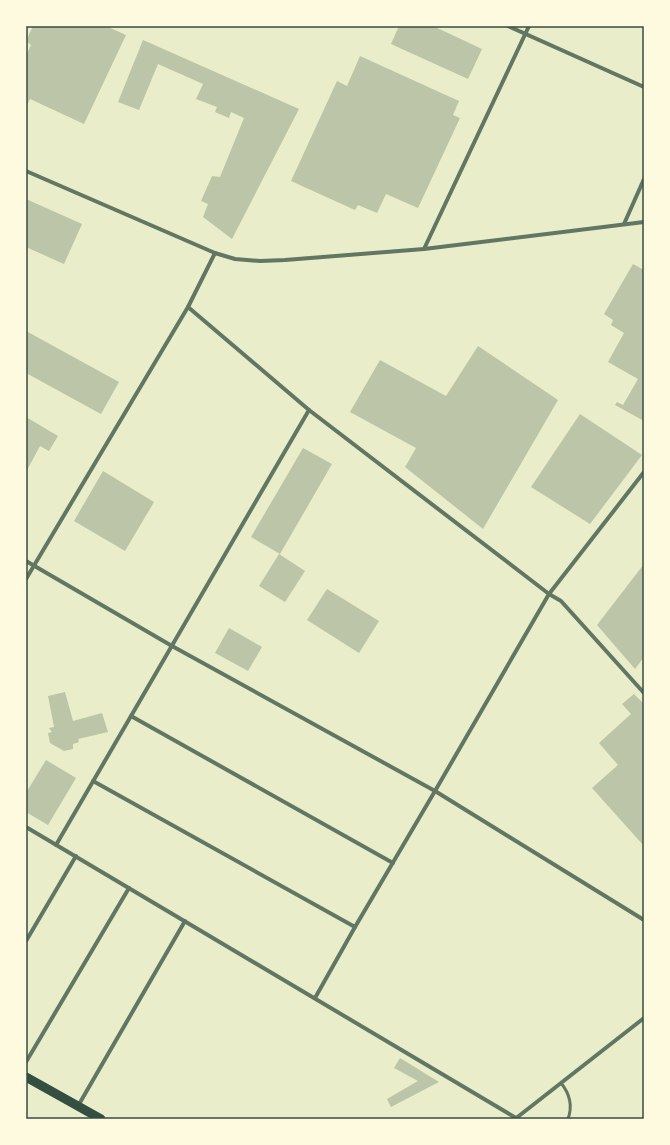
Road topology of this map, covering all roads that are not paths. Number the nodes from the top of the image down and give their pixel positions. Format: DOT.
graph roads {
  1 [pos="508,26"];
  2 [pos="529,26"];
  3 [pos="525,34"];
  4 [pos="644,87"];
  5 [pos="26,171"];
  6 [pos="644,179"];
  7 [pos="644,222"];
  8 [pos="624,224"];
  9 [pos="424,249"];
  10 [pos="215,253"];
  11 [pos="188,307"];
  12 [pos="310,410"];
  13 [pos="644,472"];
  14 [pos="26,561"];
  15 [pos="34,566"];
  16 [pos="26,579"];
  17 [pos="549,594"];
  18 [pos="172,646"];
  19 [pos="644,693"];
  20 [pos="131,716"];
  21 [pos="93,781"];
  22 [pos="435,791"];
  23 [pos="26,827"];
  24 [pos="56,845"];
  25 [pos="76,856"];
  26 [pos="393,863"];
  27 [pos="129,888"];
  28 [pos="644,920"];
  29 [pos="185,921"];
  30 [pos="355,927"];
  31 [pos="26,941"];
  32 [pos="315,998"];
  33 [pos="644,1018"];
  34 [pos="26,1062"];
  35 [pos="26,1077"];
  36 [pos="561,1083"];
  37 [pos="78,1106"];
  38 [pos="101,1119"];
  39 [pos="515,1119"];
  40 [pos="568,1119"];
  1 -- 3 [label="street"];
  2 -- 3 [label="street"];
  3 -- 4 [label="street"];
  3 -- 9 [label="street"];
  5 -- 10 [label="street"];
  6 -- 8 [label="street"];
  7 -- 8 [label="street"];
  8 -- 9 [label="street"];
  9 -- 10 [label="street"];
  10 -- 11 [label="street"];
  11 -- 12 [label="street"];
  11 -- 15 [label="street"];
  12 -- 17 [label="street"];
  12 -- 18 [label="street"];
  13 -- 17 [label="street"];
  14 -- 15 [label="street"];
  15 -- 16 [label="street"];
  15 -- 18 [label="street"];
  17 -- 19 [label="street"];
  17 -- 22 [label="street"];
  18 -- 20 [label="street"];
  18 -- 22 [label="street"];
  20 -- 21 [label="street"];
  20 -- 26 [label="street"];
  21 -- 24 [label="street"];
  21 -- 30 [label="street"];
  22 -- 26 [label="street"];
  22 -- 28 [label="street"];
  23 -- 24 [label="street"];
  24 -- 25 [label="street"];
  25 -- 27 [label="street"];
  25 -- 31 [label="street"];
  26 -- 30 [label="street"];
  27 -- 29 [label="street"];
  27 -- 34 [label="street"];
  29 -- 32 [label="street"];
  29 -- 37 [label="street"];
  30 -- 32 [label="street"];
  32 -- 39 [label="street"];
  33 -- 36 [label="street"];
  35 -- 37 [label="main road"];
  36 -- 39 [label="street"];
  36 -- 40 [label="lane"];
  37 -- 38 [label="main road"];
}
